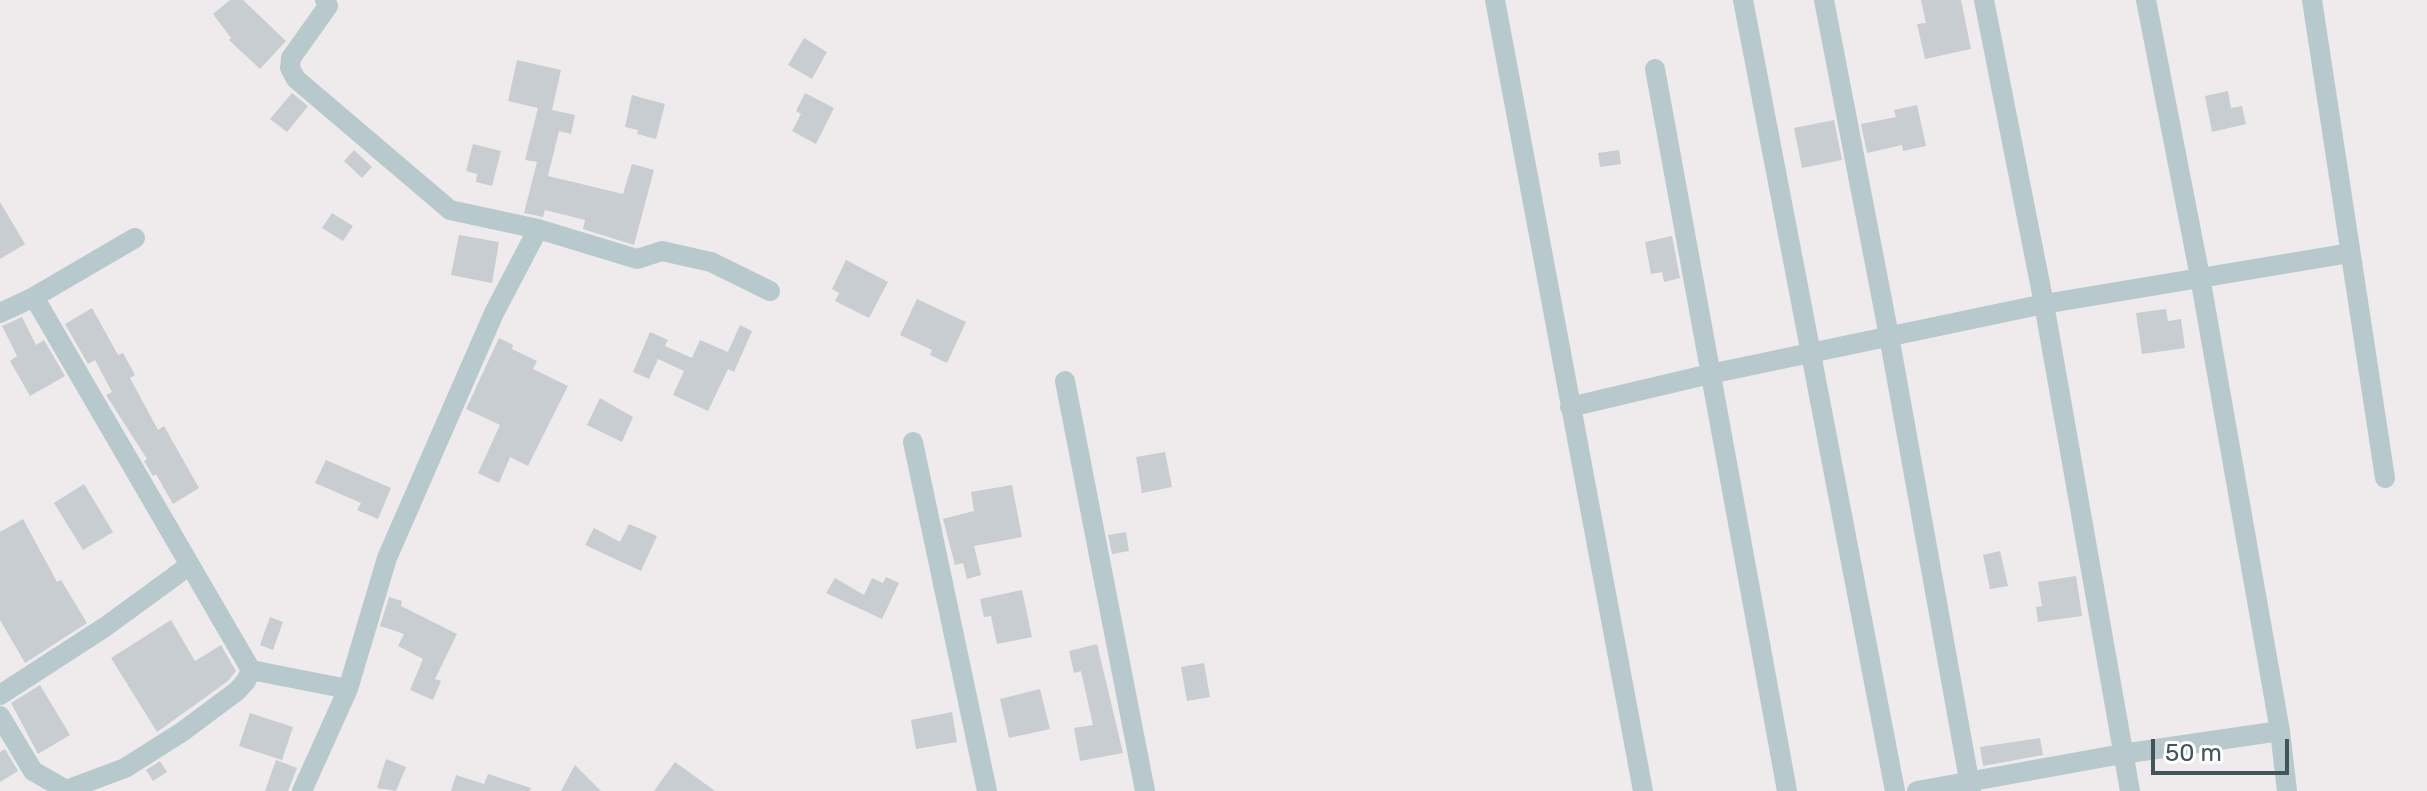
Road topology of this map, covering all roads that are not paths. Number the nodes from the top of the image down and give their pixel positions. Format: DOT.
graph roads {
  1 [pos="325,0"];
  2 [pos="1495,0"];
  3 [pos="1743,0"];
  4 [pos="1824,0"];
  5 [pos="1984,0"];
  6 [pos="2146,0"];
  7 [pos="2312,0"];
  8 [pos="1655,69"];
  9 [pos="538,229"];
  10 [pos="135,238"];
  11 [pos="2350,253"];
  12 [pos="2200,277"];
  13 [pos="770,291"];
  14 [pos="34,297"];
  15 [pos="2044,304"];
  16 [pos="0,313"];
  17 [pos="1889,336"];
  18 [pos="1812,352"];
  19 [pos="1710,374"];
  20 [pos="1065,381"];
  21 [pos="1570,407"];
  22 [pos="913,442"];
  23 [pos="2385,478"];
  24 [pos="190,565"];
  25 [pos="251,670"];
  26 [pos="348,689"];
  27 [pos="0,695"];
  28 [pos="0,716"];
  29 [pos="2280,731"];
  30 [pos="2122,754"];
  31 [pos="1970,786"];
  32 [pos="302,791"];
  33 [pos="987,791"];
  34 [pos="1145,791"];
  35 [pos="1643,791"];
  36 [pos="1787,791"];
  37 [pos="1895,791"];
  38 [pos="1917,791"];
  39 [pos="2130,791"];
  40 [pos="2287,791"];
  1 -- 9 [label="street"];
  2 -- 21 [label="street"];
  3 -- 18 [label="street"];
  4 -- 17 [label="street"];
  5 -- 15 [label="street"];
  6 -- 12 [label="street"];
  7 -- 11 [label="street"];
  8 -- 19 [label="street"];
  9 -- 13 [label="street"];
  9 -- 26 [label="street"];
  10 -- 14 [label="street"];
  11 -- 12 [label="street"];
  11 -- 23 [label="street"];
  12 -- 15 [label="street"];
  12 -- 29 [label="street"];
  14 -- 16 [label="street"];
  14 -- 24 [label="street"];
  15 -- 17 [label="street"];
  15 -- 30 [label="street"];
  17 -- 18 [label="street"];
  17 -- 31 [label="street"];
  18 -- 19 [label="street"];
  18 -- 37 [label="street"];
  19 -- 21 [label="street"];
  19 -- 36 [label="street"];
  20 -- 34 [label="street"];
  21 -- 35 [label="street"];
  22 -- 33 [label="street"];
  24 -- 25 [label="street"];
  24 -- 27 [label="street"];
  25 -- 26 [label="street"];
  25 -- 28 [label="street"];
  26 -- 32 [label="street"];
  29 -- 30 [label="street"];
  29 -- 40 [label="street"];
  30 -- 31 [label="street"];
  30 -- 39 [label="street"];
  31 -- 38 [label="street"];
}
